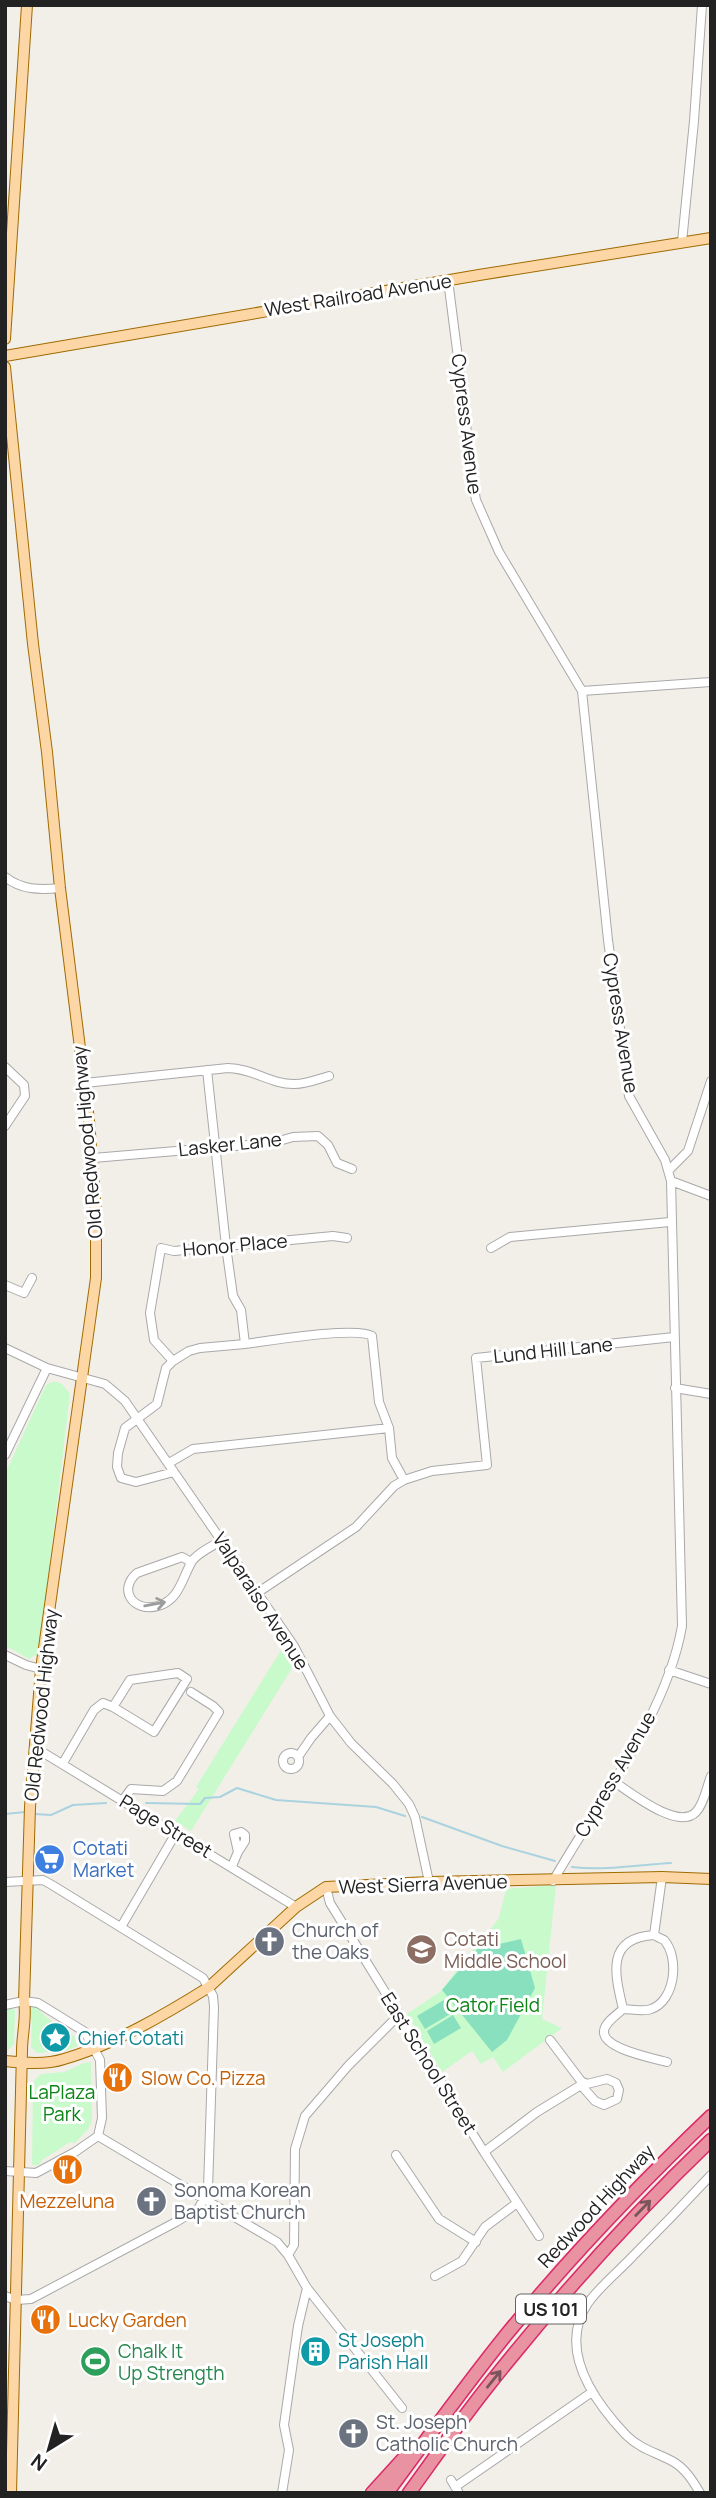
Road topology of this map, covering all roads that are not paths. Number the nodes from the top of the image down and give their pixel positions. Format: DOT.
graph roads {
  1 [pos="27,5"];
  2 [pos="702,5"];
  3 [pos="711,238"];
  4 [pos="682,242"];
  5 [pos="448,280"];
  6 [pos="5,339"];
  7 [pos="5,356"];
  8 [pos="5,367"];
  9 [pos="711,682"];
  10 [pos="582,691"];
  11 [pos="5,877"];
  12 [pos="60,888"];
  13 [pos="5,1067"];
  14 [pos="207,1070"];
  15 [pos="329,1076"];
  16 [pos="711,1081"];
  17 [pos="85,1083"];
  18 [pos="5,1126"];
  19 [pos="215,1146"];
  20 [pos="93,1158"];
  21 [pos="352,1169"];
  22 [pos="668,1170"];
  23 [pos="671,1181"];
  24 [pos="711,1196"];
  25 [pos="670,1222"];
  26 [pos="347,1238"];
  27 [pos="226,1246"];
  28 [pos="491,1248"];
  29 [pos="32,1278"];
  30 [pos="5,1285"];
  31 [pos="674,1337"];
  32 [pos="245,1344"];
  33 [pos="5,1348"];
  34 [pos="173,1361"];
  35 [pos="47,1368"];
  36 [pos="82,1378"];
  37 [pos="675,1388"];
  38 [pos="711,1394"];
  39 [pos="137,1418"];
  40 [pos="389,1428"];
  41 [pos="5,1455"];
  42 [pos="169,1463"];
  43 [pos="174,1472"];
  44 [pos="404,1480"];
  45 [pos="222,1540"];
  46 [pos="191,1562"];
  47 [pos="257,1592"];
  48 [pos="5,1655"];
  49 [pos="41,1669"];
  50 [pos="669,1670"];
  51 [pos="711,1684"];
  52 [pos="191,1692"];
  53 [pos="113,1707"];
  54 [pos="330,1716"];
  55 [pos="34,1747"];
  56 [pos="298,1757"];
  57 [pos="63,1763"];
  58 [pos="711,1776"];
  59 [pos="612,1781"];
  60 [pos="123,1800"];
  61 [pos="176,1833"];
  62 [pos="238,1852"];
  63 [pos="232,1866"];
  64 [pos="662,1877"];
  65 [pos="711,1879"];
  66 [pos="28,1880"];
  67 [pos="553,1881"];
  68 [pos="5,1882"];
  69 [pos="429,1882"];
  70 [pos="326,1887"];
  71 [pos="296,1907"];
  72 [pos="121,1927"];
  73 [pos="654,1935"];
  74 [pos="209,1987"];
  75 [pos="24,2001"];
  76 [pos="5,2005"];
  77 [pos="623,2009"];
  78 [pos="399,2015"];
  79 [pos="551,2040"];
  80 [pos="94,2048"];
  81 [pos="5,2061"];
  82 [pos="21,2062"];
  83 [pos="667,2062"];
  84 [pos="581,2083"];
  85 [pos="711,2116"];
  86 [pos="97,2136"];
  87 [pos="711,2140"];
  88 [pos="484,2152"];
  89 [pos="396,2155"];
  90 [pos="5,2172"];
  91 [pos="19,2174"];
  92 [pos="711,2175"];
  93 [pos="204,2200"];
  94 [pos="517,2203"];
  95 [pos="539,2236"];
  96 [pos="476,2242"];
  97 [pos="288,2255"];
  98 [pos="435,2276"];
  99 [pos="307,2288"];
  100 [pos="10,2298"];
  101 [pos="592,2392"];
  102 [pos="402,2408"];
  103 [pos="429,2436"];
  104 [pos="455,2487"];
  105 [pos="11,2493"];
  106 [pos="282,2493"];
  107 [pos="372,2493"];
  108 [pos="387,2493"];
  109 [pos="409,2493"];
  110 [pos="700,2493"];
  1 -- 6 [label="main road"];
  2 -- 4 [label="street"];
  3 -- 4 [label="main road, West Railroad Avenue"];
  4 -- 5 [label="main road, West Railroad Avenue"];
  5 -- 7 [label="main road, West Railroad Avenue"];
  5 -- 10 [label="street, Cypress Avenue"];
  8 -- 12 [label="main road, Old Redwood Highway"];
  9 -- 10 [label="street"];
  10 -- 22 [label="street, Cypress Avenue"];
  11 -- 12 [label="street"];
  12 -- 17 [label="main road, Old Redwood Highway"];
  13 -- 18 [label="street"];
  14 -- 15 [label="street"];
  14 -- 17 [label="street"];
  14 -- 19 [label="street"];
  16 -- 22 [label="street"];
  17 -- 20 [label="main road, Old Redwood Highway"];
  19 -- 20 [label="street, Lasker Lane"];
  19 -- 21 [label="street, Lasker Lane"];
  19 -- 27 [label="street"];
  20 -- 36 [label="main road, Old Redwood Highway"];
  22 -- 23 [label="street, Cypress Avenue"];
  23 -- 24 [label="street"];
  23 -- 25 [label="street, Cypress Avenue"];
  25 -- 28 [label="street"];
  25 -- 31 [label="street, Cypress Avenue"];
  26 -- 27 [label="street, Honor Place"];
  27 -- 32 [label="street"];
  27 -- 34 [label="street, Honor Place"];
  29 -- 30 [label="street"];
  31 -- 37 [label="street, Cypress Avenue"];
  31 -- 44 [label="street, Lund Hill Lane"];
  32 -- 34 [label="street"];
  32 -- 40 [label="street"];
  33 -- 35 [label="street, Valparaiso Avenue"];
  34 -- 39 [label="street"];
  35 -- 36 [label="street, Valparaiso Avenue"];
  35 -- 41 [label="street"];
  36 -- 39 [label="street, Valparaiso Avenue"];
  36 -- 49 [label="main road, Old Redwood Highway"];
  37 -- 38 [label="street"];
  37 -- 50 [label="street, Cypress Avenue"];
  39 -- 42 [label="street, Valparaiso Avenue"];
  39 -- 43 [label="street"];
  40 -- 42 [label="street"];
  40 -- 44 [label="street"];
  42 -- 43 [label="street, Valparaiso Avenue"];
  43 -- 45 [label="street, Valparaiso Avenue"];
  44 -- 47 [label="street, Lund Hill Lane"];
  45 -- 46 [label="street"];
  45 -- 47 [label="street, Valparaiso Avenue"];
  46 -- 46 [label="street, one-way"];
  47 -- 54 [label="street, Valparaiso Avenue"];
  48 -- 49 [label="street"];
  49 -- 55 [label="main road, Old Redwood Highway"];
  50 -- 51 [label="street"];
  50 -- 59 [label="street, Cypress Avenue"];
  52 -- 60 [label="street"];
  53 -- 53 [label="street"];
  53 -- 57 [label="street"];
  54 -- 56 [label="street"];
  54 -- 69 [label="street, Valparaiso Avenue"];
  55 -- 57 [label="street, Page Street"];
  55 -- 66 [label="main road, Old Redwood Highway"];
  57 -- 60 [label="street, Page Street"];
  58 -- 59 [label="street"];
  59 -- 67 [label="street, Cypress Avenue"];
  60 -- 61 [label="street, Page Street"];
  61 -- 63 [label="street, Page Street"];
  61 -- 72 [label="street"];
  62 -- 63 [label="street"];
  63 -- 71 [label="street, Page Street"];
  64 -- 65 [label="main road, West Sierra Avenue"];
  64 -- 67 [label="main road, West Sierra Avenue"];
  64 -- 73 [label="street"];
  66 -- 68 [label="street"];
  66 -- 72 [label="street"];
  66 -- 75 [label="main road, Old Redwood Highway"];
  67 -- 69 [label="main road, West Sierra Avenue"];
  69 -- 70 [label="main road, West Sierra Avenue"];
  70 -- 71 [label="main road, West Sierra Avenue"];
  70 -- 78 [label="street, East School Street"];
  71 -- 74 [label="main road, West Sierra Avenue"];
  72 -- 74 [label="street"];
  73 -- 77 [label="street"];
  73 -- 77 [label="street"];
  74 -- 80 [label="main road, West Sierra Avenue"];
  74 -- 93 [label="street"];
  75 -- 76 [label="street"];
  75 -- 80 [label="street"];
  75 -- 82 [label="main road, Old Redwood Highway"];
  77 -- 83 [label="street"];
  78 -- 88 [label="street, East School Street"];
  78 -- 97 [label="street"];
  79 -- 84 [label="street"];
  80 -- 82 [label="main road, West Sierra Avenue"];
  80 -- 86 [label="street"];
  81 -- 82 [label="main road, West Sierra Avenue"];
  82 -- 91 [label="main road, Old Redwood Highway"];
  84 -- 84 [label="street"];
  84 -- 88 [label="street"];
  85 -- 103 [label="highway, Redwood Highway / US 101"];
  86 -- 91 [label="street"];
  86 -- 93 [label="street"];
  109 -- 87 [label="highway, Redwood Highway / US 101, one-way"];
  88 -- 94 [label="street, East School Street"];
  89 -- 96 [label="street"];
  90 -- 91 [label="street"];
  91 -- 100 [label="main road, Old Redwood Highway"];
  92 -- 101 [label="street"];
  93 -- 97 [label="street"];
  93 -- 100 [label="street"];
  94 -- 95 [label="street, East School Street"];
  94 -- 96 [label="street"];
  96 -- 98 [label="street"];
  97 -- 99 [label="street"];
  99 -- 102 [label="street"];
  99 -- 106 [label="street"];
  100 -- 105 [label="main road, Old Redwood Highway"];
  101 -- 104 [label="street"];
  101 -- 110 [label="street"];
  103 -- 107 [label="highway"];
  103 -- 108 [label="highway, Redwood Highway / US 101"];
}
